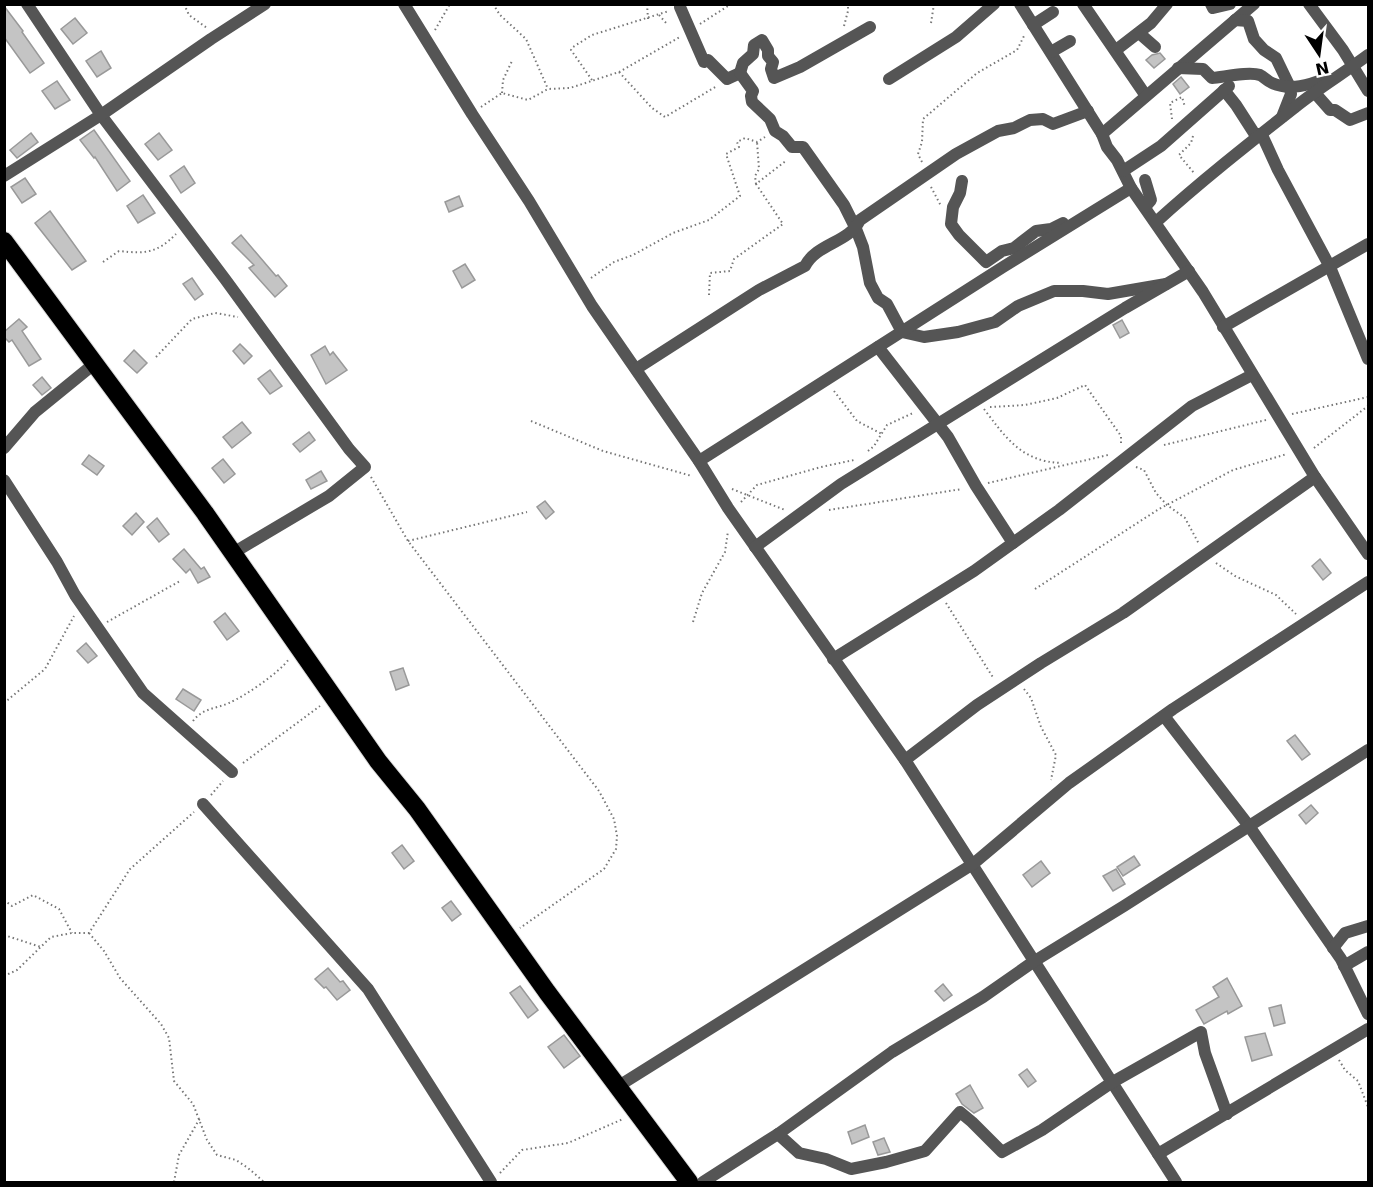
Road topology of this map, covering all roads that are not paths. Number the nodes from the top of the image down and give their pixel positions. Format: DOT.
graph roads {
  1 [pos="27,4"];
  2 [pos="265,4"];
  3 [pos="404,4"];
  4 [pos="994,4"];
  5 [pos="1020,4"];
  6 [pos="1083,4"];
  7 [pos="1167,4"];
  8 [pos="1211,4"];
  9 [pos="1232,4"];
  10 [pos="1309,4"];
  11 [pos="1252,6"];
  12 [pos="680,7"];
  13 [pos="1053,12"];
  14 [pos="1235,20"];
  15 [pos="1033,25"];
  16 [pos="870,27"];
  17 [pos="1139,33"];
  18 [pos="1070,41"];
  19 [pos="1155,47"];
  20 [pos="1116,50"];
  21 [pos="1051,52"];
  22 [pos="1368,55"];
  23 [pos="1178,68"];
  24 [pos="1350,68"];
  25 [pos="740,73"];
  26 [pos="1241,75"];
  27 [pos="889,79"];
  28 [pos="1290,87"];
  29 [pos="1224,90"];
  30 [pos="1368,91"];
  31 [pos="1315,93"];
  32 [pos="1146,96"];
  33 [pos="1088,111"];
  34 [pos="1368,113"];
  35 [pos="100,115"];
  36 [pos="1282,118"];
  37 [pos="1102,134"];
  38 [pos="1262,135"];
  39 [pos="1123,171"];
  40 [pos="4,176"];
  41 [pos="1145,180"];
  42 [pos="962,181"];
  43 [pos="1131,188"];
  44 [pos="1117,197"];
  45 [pos="1145,207"];
  46 [pos="1156,222"];
  47 [pos="856,229"];
  48 [pos="4,241"];
  49 [pos="1368,244"];
  50 [pos="1330,267"];
  51 [pos="1189,271"];
  52 [pos="1166,284"];
  53 [pos="1223,327"];
  54 [pos="902,332"];
  55 [pos="878,347"];
  56 [pos="1368,359"];
  57 [pos="94,364"];
  58 [pos="636,369"];
  59 [pos="1252,375"];
  60 [pos="937,424"];
  61 [pos="4,448"];
  62 [pos="699,461"];
  63 [pos="1315,477"];
  64 [pos="4,480"];
  65 [pos="1014,543"];
  66 [pos="755,547"];
  67 [pos="233,552"];
  68 [pos="1368,554"];
  69 [pos="1368,582"];
  70 [pos="833,659"];
  71 [pos="1164,716"];
  72 [pos="1368,750"];
  73 [pos="905,760"];
  74 [pos="232,772"];
  75 [pos="203,804"];
  76 [pos="1249,826"];
  77 [pos="973,864"];
  78 [pos="1368,926"];
  79 [pos="1333,948"];
  80 [pos="1368,952"];
  81 [pos="1033,962"];
  82 [pos="1344,966"];
  83 [pos="1368,1014"];
  84 [pos="1368,1029"];
  85 [pos="1111,1083"];
  86 [pos="617,1087"];
  87 [pos="1227,1114"];
  88 [pos="778,1134"];
  89 [pos="1158,1154"];
  90 [pos="495,1178"];
  91 [pos="688,1182"];
  92 [pos="703,1182"];
  93 [pos="1176,1182"];
  1 -- 35 [label="street"];
  2 -- 35 [label="street"];
  3 -- 58 [label="street"];
  4 -- 27 [label="street"];
  5 -- 15 [label="street"];
  6 -- 20 [label="street"];
  7 -- 17 [label="street"];
  8 -- 9 [label="street"];
  9 -- 11 [label="street"];
  10 -- 24 [label="street"];
  11 -- 14 [label="street"];
  12 -- 25 [label="street"];
  13 -- 15 [label="street"];
  14 -- 23 [label="street"];
  14 -- 28 [label="street"];
  15 -- 21 [label="street"];
  16 -- 25 [label="street"];
  17 -- 19 [label="street"];
  17 -- 20 [label="street"];
  18 -- 21 [label="street"];
  20 -- 32 [label="street"];
  21 -- 33 [label="street"];
  22 -- 24 [label="street"];
  23 -- 26 [label="street"];
  23 -- 32 [label="street"];
  24 -- 28 [label="street"];
  24 -- 30 [label="street"];
  24 -- 31 [label="street"];
  25 -- 47 [label="street"];
  26 -- 28 [label="street"];
  26 -- 29 [label="street"];
  28 -- 36 [label="street"];
  29 -- 38 [label="street"];
  29 -- 39 [label="street"];
  31 -- 34 [label="street"];
  31 -- 36 [label="street"];
  32 -- 37 [label="street"];
  33 -- 37 [label="street"];
  33 -- 47 [label="street"];
  35 -- 40 [label="street"];
  35 -- 67 [label="street"];
  36 -- 38 [label="street"];
  37 -- 39 [label="street"];
  38 -- 46 [label="street"];
  38 -- 50 [label="street"];
  39 -- 43 [label="street"];
  41 -- 45 [label="street"];
  42 -- 44 [label="street"];
  43 -- 44 [label="street"];
  43 -- 45 [label="street"];
  44 -- 54 [label="street"];
  45 -- 46 [label="street"];
  46 -- 51 [label="street"];
  47 -- 54 [label="street"];
  47 -- 58 [label="street"];
  48 -- 57 [label="highway"];
  49 -- 50 [label="street"];
  50 -- 53 [label="street"];
  50 -- 56 [label="street"];
  51 -- 52 [label="street"];
  51 -- 53 [label="street"];
  52 -- 54 [label="street"];
  52 -- 60 [label="street"];
  53 -- 59 [label="street"];
  54 -- 55 [label="street"];
  55 -- 60 [label="street"];
  55 -- 62 [label="street"];
  57 -- 61 [label="street"];
  57 -- 67 [label="highway"];
  58 -- 62 [label="street"];
  59 -- 63 [label="street"];
  59 -- 65 [label="street"];
  60 -- 65 [label="street"];
  60 -- 66 [label="street"];
  62 -- 66 [label="street"];
  63 -- 68 [label="street"];
  63 -- 73 [label="street"];
  64 -- 74 [label="street"];
  65 -- 70 [label="street"];
  66 -- 70 [label="street"];
  67 -- 86 [label="highway"];
  69 -- 71 [label="street"];
  70 -- 73 [label="street"];
  71 -- 76 [label="street"];
  71 -- 77 [label="street"];
  72 -- 76 [label="street"];
  73 -- 77 [label="street"];
  75 -- 90 [label="street"];
  76 -- 79 [label="street"];
  76 -- 81 [label="street"];
  77 -- 81 [label="street"];
  77 -- 86 [label="street"];
  78 -- 79 [label="street"];
  79 -- 82 [label="street"];
  80 -- 82 [label="street"];
  81 -- 85 [label="street"];
  81 -- 88 [label="street"];
  82 -- 83 [label="street"];
  84 -- 87 [label="street"];
  85 -- 87 [label="street"];
  85 -- 88 [label="street"];
  85 -- 89 [label="street"];
  86 -- 91 [label="highway"];
  87 -- 89 [label="street"];
  88 -- 92 [label="street"];
  89 -- 93 [label="street"];
}
